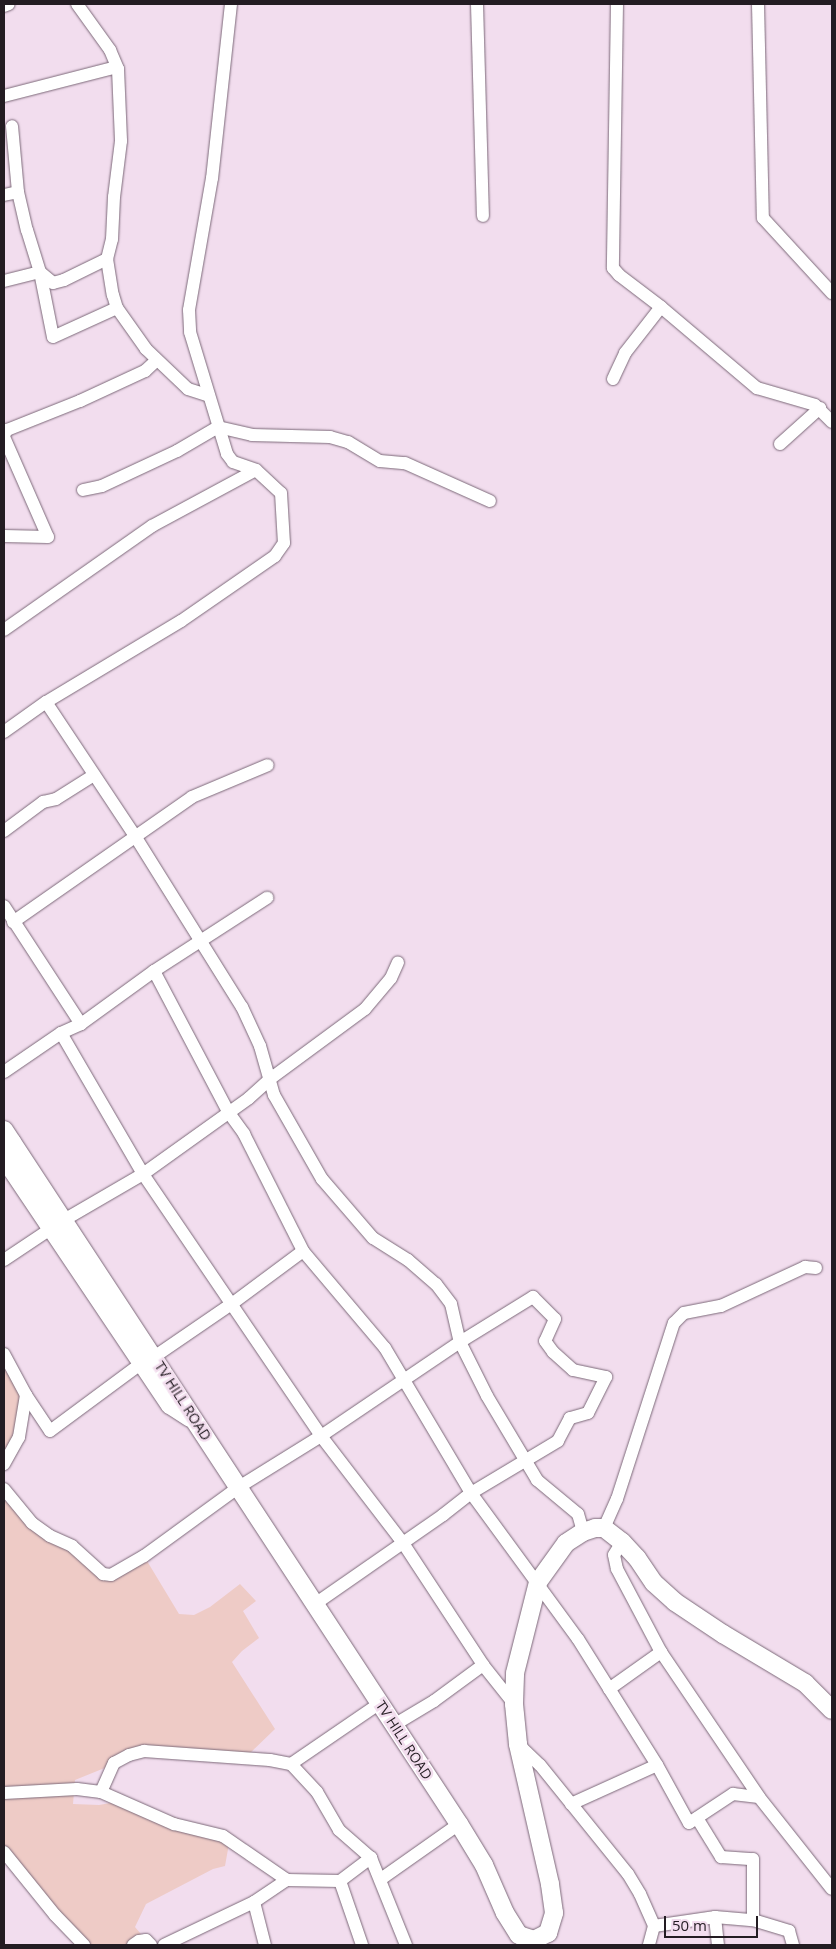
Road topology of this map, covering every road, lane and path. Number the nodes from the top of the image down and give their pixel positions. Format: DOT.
graph roads {
  1 [pos="9,4"];
  2 [pos="77,4"];
  3 [pos="231,4"];
  4 [pos="478,4"];
  5 [pos="618,4"];
  6 [pos="758,4"];
  7 [pos="4,6"];
  8 [pos="118,69"];
  9 [pos="4,96"];
  10 [pos="12,126"];
  11 [pos="18,192"];
  12 [pos="4,195"];
  13 [pos="483,216"];
  14 [pos="107,259"];
  15 [pos="40,272"];
  16 [pos="4,280"];
  17 [pos="832,293"];
  18 [pos="661,307"];
  19 [pos="117,308"];
  20 [pos="157,360"];
  21 [pos="613,379"];
  22 [pos="210,396"];
  23 [pos="820,408"];
  24 [pos="832,422"];
  25 [pos="218,427"];
  26 [pos="4,436"];
  27 [pos="780,444"];
  28 [pos="256,470"];
  29 [pos="83,490"];
  30 [pos="490,501"];
  31 [pos="4,536"];
  32 [pos="4,630"];
  33 [pos="46,702"];
  34 [pos="4,732"];
  35 [pos="268,765"];
  36 [pos="94,775"];
  37 [pos="4,831"];
  38 [pos="135,836"];
  39 [pos="267,898"];
  40 [pos="4,906"];
  41 [pos="13,922"];
  42 [pos="201,940"];
  43 [pos="398,962"];
  44 [pos="154,971"];
  45 [pos="81,1024"];
  46 [pos="61,1033"];
  47 [pos="4,1072"];
  48 [pos="270,1079"];
  49 [pos="229,1113"];
  50 [pos="8,1136"];
  51 [pos="143,1174"];
  52 [pos="58,1224"];
  53 [pos="303,1251"];
  54 [pos="5,1256"];
  55 [pos="816,1268"];
  56 [pos="233,1304"];
  57 [pos="460,1342"];
  58 [pos="4,1354"];
  59 [pos="148,1360"];
  60 [pos="405,1380"];
  61 [pos="26,1395"];
  62 [pos="321,1436"];
  63 [pos="526,1461"];
  64 [pos="4,1464"];
  65 [pos="239,1487"];
  66 [pos="4,1489"];
  67 [pos="471,1493"];
  68 [pos="604,1528"];
  69 [pos="583,1532"];
  70 [pos="403,1542"];
  71 [pos="622,1542"];
  72 [pos="538,1582"];
  73 [pos="315,1604"];
  74 [pos="660,1652"];
  75 [pos="483,1665"];
  76 [pos="609,1690"];
  77 [pos="380,1703"];
  78 [pos="514,1704"];
  79 [pos="832,1710"];
  80 [pos="394,1725"];
  81 [pos="518,1744"];
  82 [pos="291,1764"];
  83 [pos="657,1765"];
  84 [pos="101,1792"];
  85 [pos="4,1793"];
  86 [pos="759,1797"];
  87 [pos="571,1804"];
  88 [pos="697,1818"];
  89 [pos="459,1824"];
  90 [pos="4,1852"];
  91 [pos="371,1858"];
  92 [pos="287,1880"];
  93 [pos="382,1880"];
  94 [pos="340,1881"];
  95 [pos="832,1889"];
  96 [pos="254,1902"];
  97 [pos="715,1917"];
  98 [pos="753,1920"];
  99 [pos="654,1926"];
  100 [pos="84,1945"];
  101 [pos="133,1945"];
  102 [pos="151,1945"];
  103 [pos="164,1945"];
  104 [pos="266,1945"];
  105 [pos="362,1945"];
  106 [pos="406,1945"];
  107 [pos="649,1945"];
  108 [pos="718,1945"];
  109 [pos="793,1945"];
  1 -- 7 [label="street"];
  2 -- 8 [label="street"];
  3 -- 22 [label="street"];
  4 -- 13 [label="street"];
  5 -- 18 [label="street"];
  6 -- 17 [label="street"];
  8 -- 9 [label="street"];
  8 -- 14 [label="street"];
  10 -- 11 [label="street"];
  11 -- 12 [label="street"];
  11 -- 15 [label="street"];
  14 -- 15 [label="street"];
  14 -- 19 [label="street"];
  15 -- 16 [label="street"];
  15 -- 19 [label="street"];
  18 -- 21 [label="street"];
  18 -- 23 [label="street"];
  19 -- 20 [label="street"];
  20 -- 22 [label="street"];
  20 -- 26 [label="street"];
  22 -- 25 [label="street"];
  23 -- 24 [label="street"];
  23 -- 27 [label="street"];
  25 -- 28 [label="street"];
  25 -- 29 [label="street"];
  25 -- 30 [label="street"];
  26 -- 31 [label="street"];
  28 -- 32 [label="street"];
  28 -- 33 [label="street"];
  33 -- 34 [label="street"];
  33 -- 36 [label="street"];
  35 -- 38 [label="street"];
  36 -- 37 [label="street"];
  36 -- 38 [label="street"];
  38 -- 41 [label="street"];
  38 -- 42 [label="street"];
  39 -- 42 [label="street"];
  40 -- 41 [label="street"];
  41 -- 45 [label="street"];
  42 -- 44 [label="street"];
  42 -- 48 [label="street"];
  43 -- 48 [label="street"];
  44 -- 45 [label="street"];
  44 -- 49 [label="street"];
  45 -- 46 [label="street"];
  46 -- 47 [label="street"];
  46 -- 51 [label="street"];
  48 -- 49 [label="street"];
  48 -- 57 [label="street"];
  49 -- 51 [label="street"];
  49 -- 53 [label="street"];
  50 -- 52 [label="street"];
  51 -- 52 [label="street"];
  51 -- 56 [label="street"];
  52 -- 54 [label="street"];
  52 -- 59 [label="street"];
  53 -- 56 [label="street"];
  53 -- 60 [label="street"];
  55 -- 68 [label="street"];
  56 -- 59 [label="street"];
  56 -- 62 [label="street"];
  57 -- 60 [label="street"];
  57 -- 63 [label="street"];
  57 -- 63 [label="street"];
  58 -- 61 [label="street"];
  59 -- 61 [label="street"];
  59 -- 65 [label="street, TV HILL ROAD"];
  60 -- 62 [label="street"];
  60 -- 67 [label="street"];
  61 -- 64 [label="street"];
  62 -- 65 [label="street"];
  62 -- 70 [label="street"];
  63 -- 67 [label="street"];
  63 -- 69 [label="street"];
  65 -- 66 [label="street"];
  65 -- 73 [label="street, TV HILL ROAD"];
  67 -- 70 [label="street"];
  67 -- 72 [label="street"];
  68 -- 69 [label="street, TV HILL ROAD"];
  68 -- 71 [label="street"];
  69 -- 72 [label="street, TV HILL ROAD"];
  70 -- 73 [label="street"];
  70 -- 75 [label="street"];
  71 -- 74 [label="street"];
  71 -- 79 [label="street"];
  72 -- 76 [label="street"];
  72 -- 78 [label="street, TV HILL ROAD"];
  73 -- 77 [label="street, TV HILL ROAD"];
  74 -- 76 [label="street"];
  74 -- 86 [label="street"];
  75 -- 78 [label="street"];
  75 -- 80 [label="street"];
  76 -- 83 [label="street"];
  77 -- 80 [label="street, TV HILL ROAD"];
  77 -- 82 [label="street"];
  78 -- 81 [label="street, TV HILL ROAD"];
  80 -- 89 [label="street, TV HILL ROAD"];
  81 -- 87 [label="street"];
  81 -- 89 [label="street, TV HILL ROAD"];
  82 -- 84 [label="street"];
  82 -- 91 [label="street"];
  83 -- 87 [label="street"];
  83 -- 88 [label="street"];
  84 -- 85 [label="street"];
  84 -- 92 [label="street"];
  86 -- 88 [label="street"];
  86 -- 95 [label="street"];
  87 -- 99 [label="street"];
  88 -- 98 [label="street"];
  89 -- 93 [label="street"];
  90 -- 100 [label="street"];
  91 -- 93 [label="street"];
  91 -- 94 [label="street"];
  92 -- 94 [label="street"];
  92 -- 96 [label="street"];
  93 -- 106 [label="street"];
  94 -- 105 [label="street"];
  96 -- 103 [label="street"];
  96 -- 104 [label="street"];
  97 -- 98 [label="street"];
  97 -- 99 [label="street"];
  97 -- 108 [label="street"];
  98 -- 109 [label="street"];
  99 -- 107 [label="street"];
  101 -- 102 [label="street"];
}
